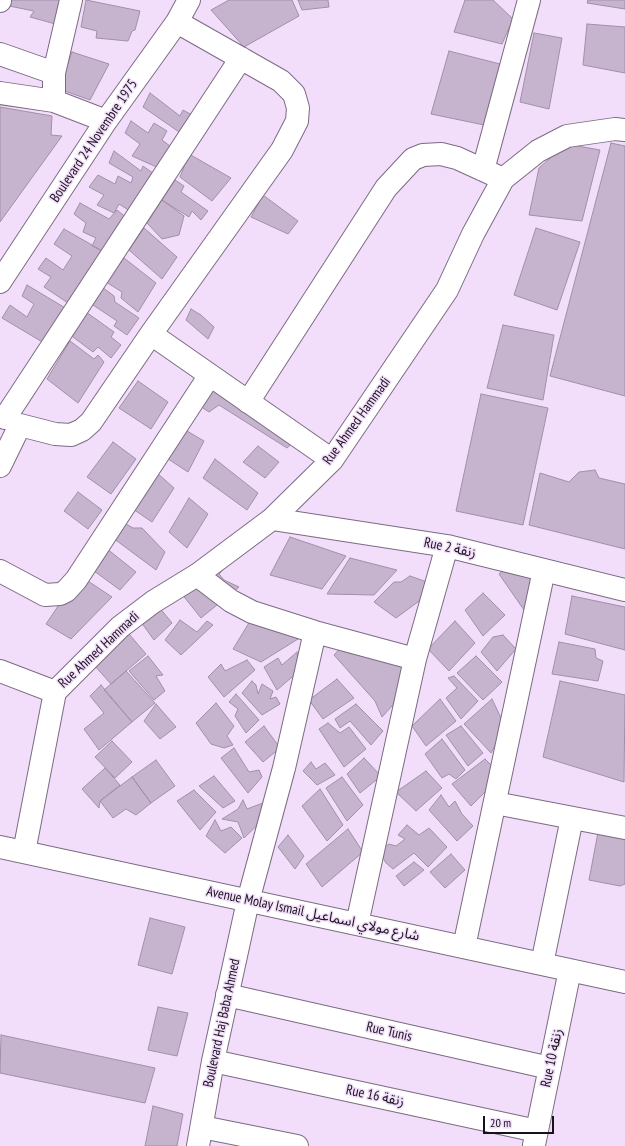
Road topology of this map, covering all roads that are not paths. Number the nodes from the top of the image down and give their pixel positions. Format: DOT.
graph roads {
  1 [pos="71,0"];
  2 [pos="189,0"];
  3 [pos="529,0"];
  4 [pos="177,22"];
  5 [pos="0,54"];
  6 [pos="241,58"];
  7 [pos="54,73"];
  8 [pos="0,93"];
  9 [pos="54,101"];
  10 [pos="106,121"];
  11 [pos="625,130"];
  12 [pos="483,170"];
  13 [pos="503,179"];
  14 [pos="0,282"];
  15 [pos="150,334"];
  16 [pos="210,375"];
  17 [pos="248,402"];
  18 [pos="8,420"];
  19 [pos="332,460"];
  20 [pos="0,466"];
  21 [pos="272,519"];
  22 [pos="447,546"];
  23 [pos="544,570"];
  24 [pos="0,571"];
  25 [pos="197,575"];
  26 [pos="625,590"];
  27 [pos="315,632"];
  28 [pos="415,659"];
  29 [pos="0,671"];
  30 [pos="55,692"];
  31 [pos="495,803"];
  32 [pos="572,818"];
  33 [pos="625,827"];
  34 [pos="0,847"];
  35 [pos="24,852"];
  36 [pos="248,901"];
  37 [pos="357,924"];
  38 [pos="464,947"];
  39 [pos="542,964"];
  40 [pos="570,970"];
  41 [pos="625,982"];
  42 [pos="227,995"];
  43 [pos="213,1061"];
  44 [pos="550,1068"];
  45 [pos="200,1137"];
  46 [pos="535,1139"];
  47 [pos="297,1146"];
  1 -- 7 [label="street"];
  2 -- 4 [label="street, Boulevard 24 Novembre 1975"];
  3 -- 12 [label="street"];
  4 -- 6 [label="street"];
  4 -- 10 [label="street, Boulevard 24 Novembre 1975"];
  5 -- 7 [label="street"];
  6 -- 15 [label="street"];
  6 -- 18 [label="street"];
  7 -- 9 [label="street"];
  8 -- 9 [label="street"];
  9 -- 10 [label="street"];
  10 -- 14 [label="street, Boulevard 24 Novembre 1975"];
  11 -- 13 [label="street, Rue Ahmed Hammadi"];
  12 -- 13 [label="street"];
  12 -- 17 [label="street"];
  13 -- 19 [label="street, Rue Ahmed Hammadi"];
  15 -- 16 [label="street"];
  15 -- 18 [label="street"];
  16 -- 17 [label="street"];
  16 -- 24 [label="street"];
  17 -- 19 [label="street"];
  18 -- 20 [label="street"];
  19 -- 21 [label="street, Rue Ahmed Hammadi"];
  21 -- 22 [label="street, Rue 2 زنقة"];
  21 -- 25 [label="street, Rue Ahmed Hammadi"];
  22 -- 23 [label="street, Rue 2 زنقة"];
  22 -- 28 [label="street"];
  23 -- 26 [label="street, Rue 2 زنقة"];
  23 -- 31 [label="street"];
  25 -- 27 [label="street"];
  25 -- 30 [label="street, Rue Ahmed Hammadi"];
  27 -- 28 [label="street"];
  27 -- 36 [label="street, Boulevard Haj Baba Ahmed"];
  28 -- 37 [label="street"];
  29 -- 30 [label="street, Rue Ahmed Hammadi"];
  30 -- 35 [label="street"];
  31 -- 32 [label="street"];
  31 -- 38 [label="street"];
  32 -- 33 [label="street"];
  32 -- 39 [label="street"];
  34 -- 35 [label="street, Avenue Molay Ismail شارع مولاي اسماعيل"];
  35 -- 36 [label="street, Avenue Molay Ismail شارع مولاي اسماعيل"];
  36 -- 37 [label="street, Avenue Molay Ismail شارع مولاي اسماعيل"];
  36 -- 42 [label="street, Boulevard Haj Baba Ahmed"];
  37 -- 38 [label="street, Avenue Molay Ismail شارع مولاي اسماعيل"];
  38 -- 39 [label="street, Avenue Molay Ismail شارع مولاي اسماعيل"];
  39 -- 40 [label="street, Avenue Molay Ismail شارع مولاي اسماعيل"];
  40 -- 41 [label="street, Avenue Molay Ismail شارع مولاي اسماعيل"];
  40 -- 44 [label="street, Rue 10 زنقة"];
  42 -- 43 [label="street, Boulevard Haj Baba Ahmed"];
  42 -- 44 [label="street, Rue Tunis"];
  43 -- 45 [label="street, Boulevard Haj Baba Ahmed"];
  43 -- 46 [label="street, Rue 16 زنقة"];
  44 -- 46 [label="street, Rue 10 زنقة"];
  45 -- 47 [label="street"];
}
